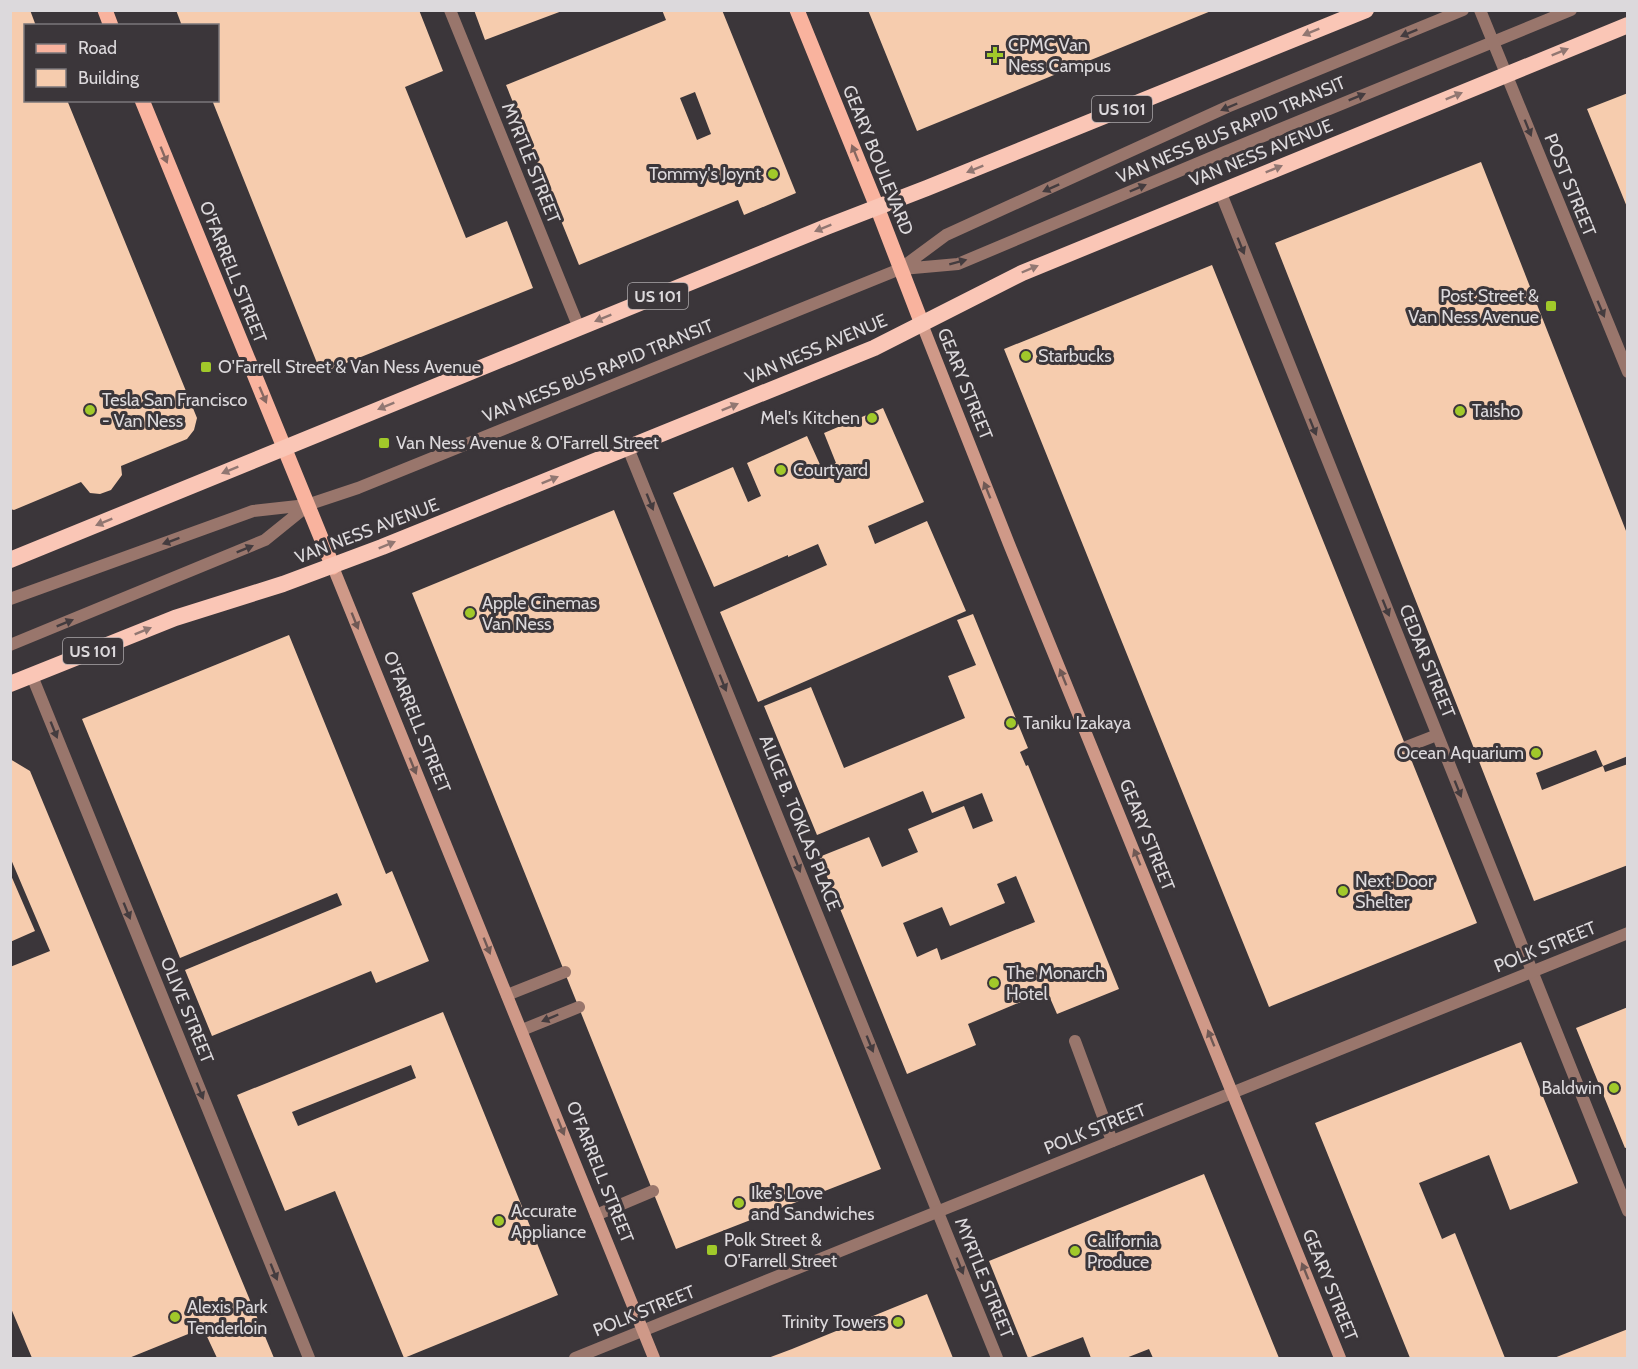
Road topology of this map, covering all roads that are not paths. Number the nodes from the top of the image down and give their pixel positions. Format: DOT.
graph roads {
  1 [pos="450,10"];
  2 [pos="797,10"];
  3 [pos="1366,10"];
  4 [pos="1463,10"];
  5 [pos="1480,10"];
  6 [pos="1571,10"];
  7 [pos="1628,25"];
  8 [pos="1493,42"];
  9 [pos="1506,74"];
  10 [pos="143,102"];
  11 [pos="1220,191"];
  12 [pos="877,207"];
  13 [pos="900,269"];
  14 [pos="922,324"];
  15 [pos="579,328"];
  16 [pos="1628,372"];
  17 [pos="285,448"];
  18 [pos="628,448"];
  19 [pos="308,505"];
  20 [pos="10,560"];
  21 [pos="333,567"];
  22 [pos="10,599"];
  23 [pos="10,645"];
  24 [pos="32,676"];
  25 [pos="10,684"];
  26 [pos="1437,735"];
  27 [pos="1406,747"];
  28 [pos="1628,933"];
  29 [pos="565,972"];
  30 [pos="1532,972"];
  31 [pos="507,995"];
  32 [pos="579,1007"];
  33 [pos="522,1030"];
  34 [pos="1075,1041"];
  35 [pos="1233,1092"];
  36 [pos="1112,1141"];
  37 [pos="653,1191"];
  38 [pos="938,1211"];
  39 [pos="1628,1211"];
  40 [pos="596,1215"];
  41 [pos="643,1331"];
  42 [pos="309,1359"];
  43 [pos="575,1359"];
  44 [pos="654,1359"];
  45 [pos="998,1359"];
  46 [pos="1340,1359"];
  1 -- 15 [label="street, MYRTLE STREET"];
  12 -- 2 [label="main road, GEARY BOULEVARD, one-way"];
  3 -- 12 [label="highway, US 101, one-way"];
  4 -- 13 [label="street, VAN NESS BUS RAPID TRANSIT, one-way"];
  5 -- 8 [label="street, POST STREET"];
  6 -- 8 [label="street, VAN NESS BUS RAPID TRANSIT"];
  9 -- 7 [label="highway, VAN NESS AVENUE / US 101, one-way"];
  8 -- 9 [label="street, POST STREET"];
  13 -- 8 [label="street, VAN NESS BUS RAPID TRANSIT, one-way"];
  11 -- 9 [label="highway, VAN NESS AVENUE / US 101, one-way"];
  9 -- 16 [label="street, POST STREET, one-way"];
  10 -- 17 [label="main road, O'FARRELL STREET, one-way"];
  14 -- 11 [label="highway, VAN NESS AVENUE / US 101, one-way"];
  11 -- 26 [label="street, CEDAR STREET, one-way"];
  12 -- 13 [label="main road, GEARY BOULEVARD"];
  12 -- 15 [label="highway, US 101, one-way"];
  13 -- 14 [label="main road, GEARY BOULEVARD"];
  13 -- 19 [label="street, VAN NESS BUS RAPID TRANSIT"];
  18 -- 14 [label="highway, VAN NESS AVENUE / US 101, one-way"];
  35 -- 14 [label="main road, GEARY STREET, one-way"];
  15 -- 17 [label="highway, US 101, one-way"];
  17 -- 19 [label="main road, O'FARRELL STREET"];
  17 -- 20 [label="highway, US 101, one-way"];
  21 -- 18 [label="highway, VAN NESS AVENUE / US 101, one-way"];
  18 -- 38 [label="street, ALICE B. TOKLAS PLACE, one-way"];
  19 -- 21 [label="main road, O'FARRELL STREET"];
  19 -- 22 [label="street, VAN NESS BUS RAPID TRANSIT, one-way"];
  23 -- 19 [label="street, VAN NESS BUS RAPID TRANSIT, one-way"];
  24 -- 21 [label="highway, VAN NESS AVENUE / US 101, one-way"];
  21 -- 31 [label="main road, O'FARRELL STREET, one-way"];
  24 -- 25 [label="highway, VAN NESS AVENUE / US 101"];
  24 -- 42 [label="street, OLIVE STREET, one-way"];
  26 -- 27 [label="street"];
  26 -- 30 [label="street, CEDAR STREET, one-way"];
  28 -- 30 [label="street, POLK STREET"];
  29 -- 31 [label="street"];
  30 -- 35 [label="street, POLK STREET"];
  30 -- 39 [label="street, CEDAR STREET"];
  31 -- 33 [label="main road, O'FARRELL STREET"];
  32 -- 33 [label="street, one-way"];
  33 -- 40 [label="main road, O'FARRELL STREET, one-way"];
  34 -- 36 [label="street"];
  35 -- 36 [label="street, POLK STREET"];
  46 -- 35 [label="main road, GEARY STREET, one-way"];
  36 -- 38 [label="street, POLK STREET"];
  37 -- 40 [label="street"];
  38 -- 41 [label="street, POLK STREET"];
  38 -- 45 [label="street, MYRTLE STREET, one-way"];
  40 -- 41 [label="main road, O'FARRELL STREET"];
  41 -- 43 [label="street, POLK STREET"];
  41 -- 44 [label="main road, O'FARRELL STREET"];
}
